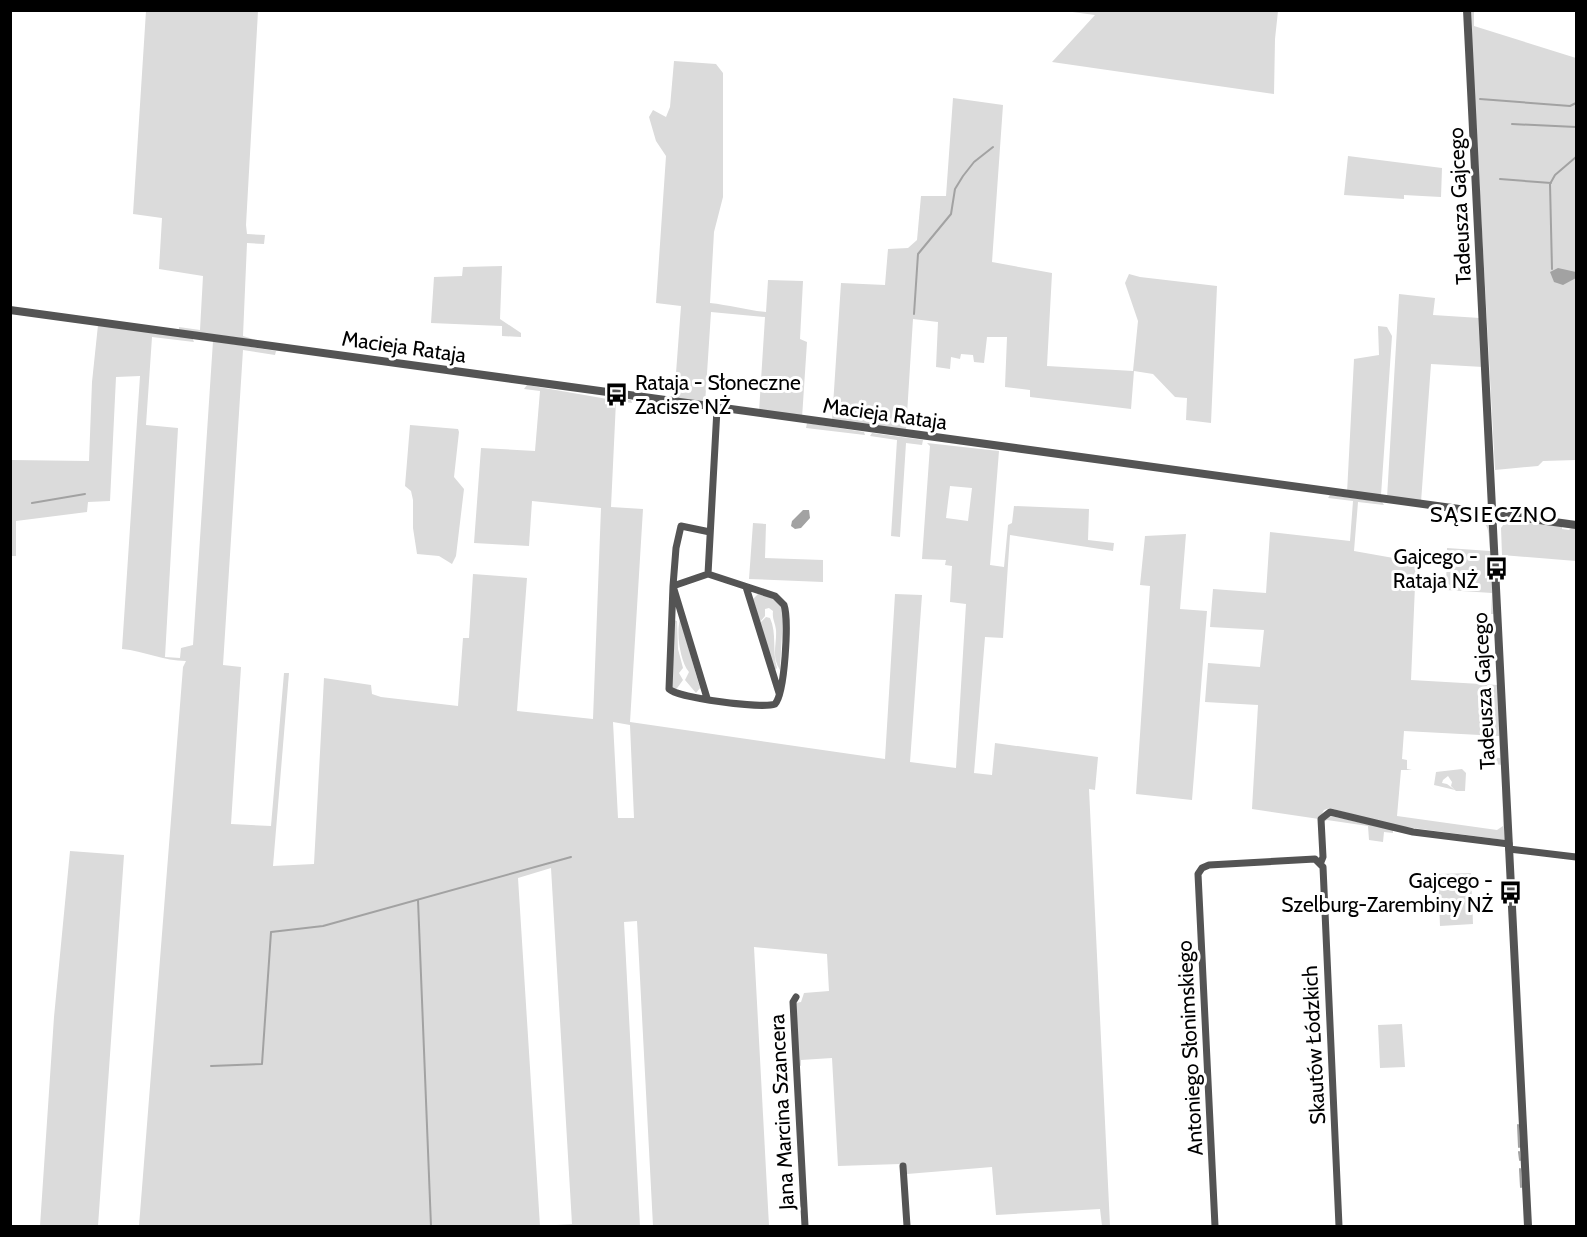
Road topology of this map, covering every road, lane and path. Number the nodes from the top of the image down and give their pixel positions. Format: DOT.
graph roads {
  1 [pos="1467,10"];
  2 [pos="10,309"];
  3 [pos="717,409"];
  4 [pos="1494,514"];
  5 [pos="1576,525"];
  6 [pos="710,532"];
  7 [pos="708,574"];
  8 [pos="673,586"];
  9 [pos="747,587"];
  10 [pos="780,697"];
  11 [pos="707,698"];
  12 [pos="1509,847"];
  13 [pos="1576,857"];
  14 [pos="1321,862"];
  15 [pos="796,997"];
  16 [pos="903,1166"];
  17 [pos="805,1227"];
  18 [pos="907,1227"];
  19 [pos="1215,1227"];
  20 [pos="1339,1227"];
  21 [pos="1528,1227"];
  1 -- 4 [label="street, Tadeusza Gajcego"];
  2 -- 3 [label="street, Macieja Rataja"];
  3 -- 4 [label="street, Macieja Rataja"];
  3 -- 6 [label="street"];
  4 -- 5 [label="street, Macieja Rataja"];
  4 -- 12 [label="street, Tadeusza Gajcego"];
  6 -- 7 [label="street"];
  6 -- 8 [label="street"];
  7 -- 8 [label="street"];
  7 -- 9 [label="street"];
  8 -- 11 [label="street"];
  8 -- 11 [label="street"];
  9 -- 10 [label="street"];
  9 -- 10 [label="street"];
  10 -- 11 [label="street"];
  12 -- 13 [label="street"];
  12 -- 14 [label="street, Skautów Łódzkich"];
  12 -- 21 [label="street, Tadeusza Gajcego"];
  14 -- 19 [label="street, Antoniego Słonimskiego"];
  14 -- 20 [label="street, Skautów Łódzkich"];
  15 -- 17 [label="street, Jana Marcina Szancera"];
  16 -- 18 [label="street"];
}
